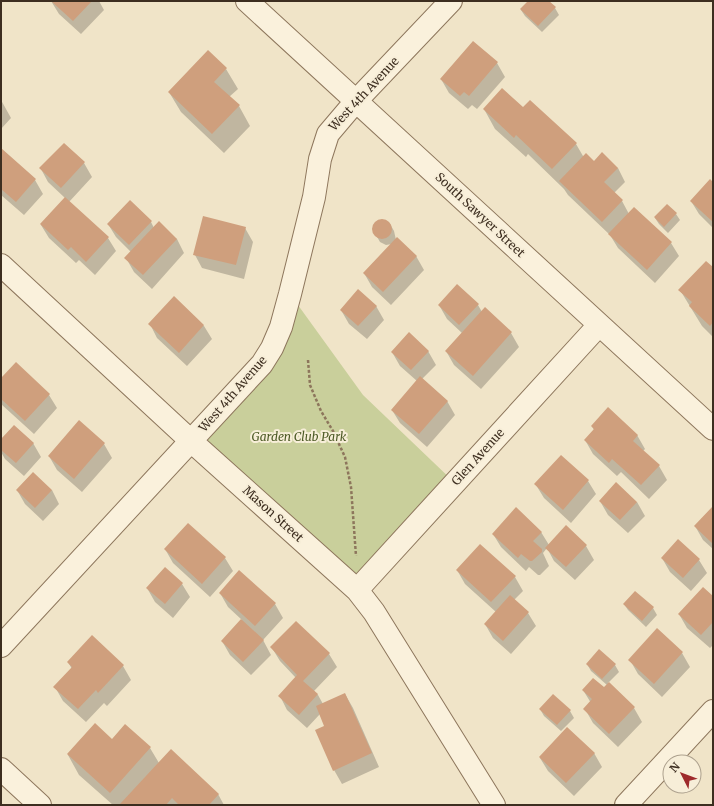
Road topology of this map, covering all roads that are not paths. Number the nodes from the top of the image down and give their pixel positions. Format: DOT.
graph roads {
  1 [pos="247,1"];
  2 [pos="451,1"];
  3 [pos="356,101"];
  4 [pos="1,265"];
  5 [pos="599,325"];
  6 [pos="713,429"];
  7 [pos="191,442"];
  8 [pos="357,590"];
  9 [pos="1,646"];
  10 [pos="713,710"];
  11 [pos="1,769"];
  12 [pos="40,805"];
  13 [pos="494,805"];
  14 [pos="626,805"];
  1 -- 3 [label="street, South Sawyer Street"];
  2 -- 3 [label="street, West 4th Avenue"];
  3 -- 5 [label="street, South Sawyer Street"];
  3 -- 7 [label="street, West 4th Avenue"];
  4 -- 7 [label="street, Mason Street"];
  5 -- 6 [label="street, South Sawyer Street"];
  5 -- 8 [label="street, Glen Avenue"];
  7 -- 8 [label="street, Mason Street"];
  7 -- 9 [label="street, West 4th Avenue"];
  8 -- 13 [label="street, Mason Street"];
  10 -- 14 [label="street"];
  11 -- 12 [label="street"];
}
